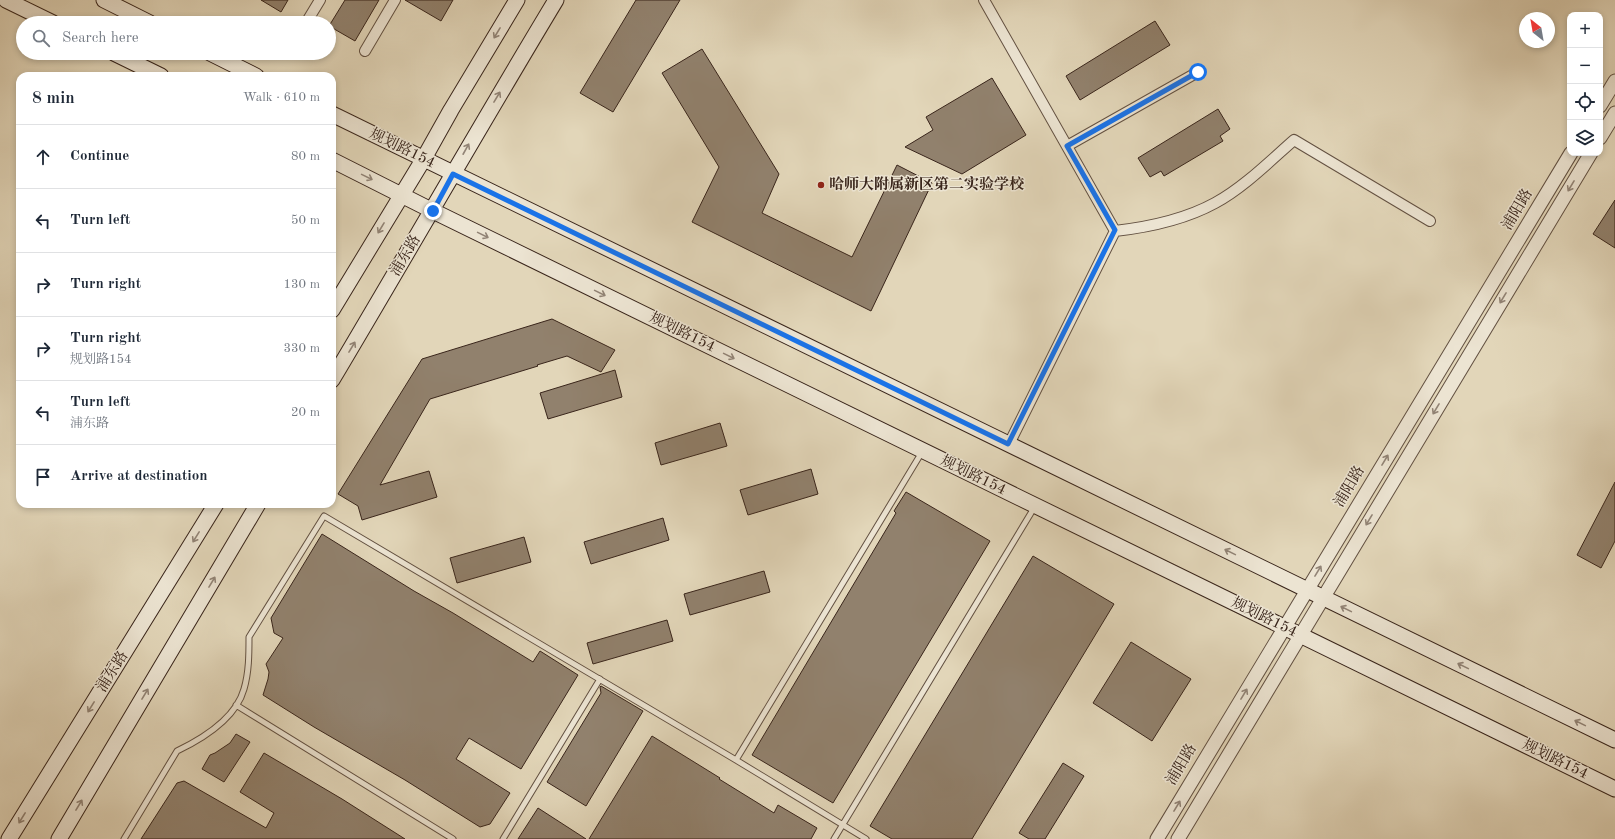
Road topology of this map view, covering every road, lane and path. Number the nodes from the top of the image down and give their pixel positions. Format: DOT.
graph roads {
  1 [pos="6,0"];
  2 [pos="104,0"];
  3 [pos="320,0"];
  4 [pos="395,0"];
  5 [pos="517,0"];
  6 [pos="556,0"];
  7 [pos="984,0"];
  8 [pos="39,16"];
  9 [pos="136,16"];
  10 [pos="310,16"];
  11 [pos="365,52"];
  12 [pos="128,60"];
  13 [pos="224,60"];
  14 [pos="153,72"];
  15 [pos="248,72"];
  16 [pos="1198,72"];
  17 [pos="1615,81"];
  18 [pos="1603,101"];
  19 [pos="1615,113"];
  20 [pos="336,116"];
  21 [pos="1603,133"];
  22 [pos="1067,146"];
  23 [pos="1569,156"];
  24 [pos="1589,156"];
  25 [pos="423,160"];
  26 [pos="336,162"];
  27 [pos="453,174"];
  28 [pos="401,194"];
  29 [pos="433,211"];
  30 [pos="1430,222"];
  31 [pos="1115,230"];
  32 [pos="336,303"];
  33 [pos="336,373"];
  34 [pos="1008,444"];
  35 [pos="923,451"];
  36 [pos="1035,506"];
  37 [pos="214,508"];
  38 [pos="256,508"];
  39 [pos="1307,589"];
  40 [pos="1323,597"];
  41 [pos="1284,628"];
  42 [pos="1300,636"];
  43 [pos="600,680"];
  44 [pos="236,705"];
  45 [pos="1615,740"];
  46 [pos="736,760"];
  47 [pos="1615,789"];
  48 [pos="843,825"];
  49 [pos="9,839"];
  50 [pos="59,839"];
  51 [pos="124,839"];
  52 [pos="453,839"];
  53 [pos="503,839"];
  54 [pos="834,839"];
  55 [pos="866,839"];
  56 [pos="1157,839"];
  57 [pos="1178,839"];
  1 -- 8 [label="main road"];
  2 -- 9 [label="main road"];
  3 -- 10 [label="street"];
  4 -- 11 [label="street"];
  5 -- 25 [label="main road, one-way"];
  27 -- 6 [label="main road, 浦东路, one-way"];
  7 -- 22 [label="street"];
  12 -- 14 [label="main road"];
  13 -- 15 [label="main road"];
  16 -- 22 [label="street"];
  17 -- 18 [label="street"];
  19 -- 21 [label="street"];
  20 -- 25 [label="main road, 规划路154"];
  22 -- 31 [label="street"];
  39 -- 23 [label="street, 浦阳路, one-way"];
  24 -- 40 [label="street, one-way"];
  25 -- 27 [label="main road, 规划路154"];
  25 -- 28 [label="main road"];
  26 -- 28 [label="main road, 规划路154, one-way"];
  27 -- 29 [label="main road, 浦东路"];
  27 -- 34 [label="main road, 规划路154"];
  28 -- 29 [label="main road, 规划路154"];
  28 -- 32 [label="main road, one-way"];
  33 -- 29 [label="main road, 浦东路, one-way"];
  29 -- 35 [label="main road, 规划路154, one-way"];
  30 -- 31 [label="street"];
  31 -- 34 [label="street"];
  39 -- 34 [label="main road, 规划路154, one-way"];
  35 -- 36 [label="main road, 规划路154"];
  35 -- 46 [label="lane"];
  36 -- 41 [label="main road, 规划路154"];
  36 -- 48 [label="lane"];
  37 -- 49 [label="main road, 浦东路, one-way"];
  50 -- 38 [label="main road, one-way"];
  39 -- 40 [label="main road, 规划路154"];
  39 -- 41 [label="street, 浦阳路"];
  40 -- 42 [label="street"];
  45 -- 40 [label="main road, 规划路154, one-way"];
  41 -- 42 [label="main road, 规划路154"];
  56 -- 41 [label="street, 浦阳路, one-way"];
  42 -- 47 [label="main road, 规划路154"];
  42 -- 57 [label="street"];
  43 -- 44 [label="lane"];
  43 -- 46 [label="lane"];
  43 -- 53 [label="lane"];
  44 -- 51 [label="lane"];
  44 -- 52 [label="lane"];
  46 -- 48 [label="lane"];
  48 -- 54 [label="lane"];
  48 -- 55 [label="lane"];
}
